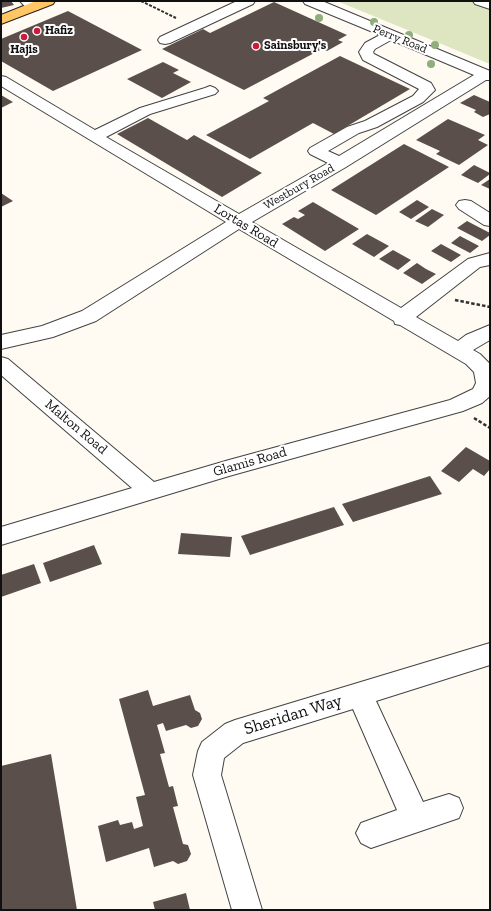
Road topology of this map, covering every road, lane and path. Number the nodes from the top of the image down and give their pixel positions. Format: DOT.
graph roads {
  1 [pos="48,1"];
  2 [pos="141,1"];
  3 [pos="248,1"];
  4 [pos="310,1"];
  5 [pos="480,1"];
  6 [pos="30,4"];
  7 [pos="490,5"];
  8 [pos="1,20"];
  9 [pos="194,26"];
  10 [pos="390,36"];
  11 [pos="165,40"];
  12 [pos="488,75"];
  13 [pos="1,80"];
  14 [pos="210,91"];
  15 [pos="94,137"];
  16 [pos="340,163"];
  17 [pos="465,205"];
  18 [pos="490,221"];
  19 [pos="240,222"];
  20 [pos="490,259"];
  21 [pos="437,291"];
  22 [pos="490,307"];
  23 [pos="402,319"];
  24 [pos="490,332"];
  25 [pos="1,342"];
  26 [pos="459,351"];
  27 [pos="1,364"];
  28 [pos="486,377"];
  29 [pos="150,491"];
  30 [pos="1,536"];
  31 [pos="490,654"];
  32 [pos="360,695"];
  33 [pos="449,808"];
  34 [pos="416,819"];
  35 [pos="371,833"];
  36 [pos="247,910"];
  1 -- 6 [label="main road"];
  2 -- 9 [label="path"];
  3 -- 9 [label="street"];
  4 -- 10 [label="street, Perry Road"];
  5 -- 7 [label="street"];
  6 -- 8 [label="main road"];
  9 -- 11 [label="street"];
  10 -- 12 [label="street, Perry Road"];
  10 -- 16 [label="street"];
  12 -- 16 [label="street, Westbury Road"];
  13 -- 15 [label="street, Lortas Road"];
  14 -- 15 [label="street"];
  15 -- 19 [label="street, Lortas Road"];
  16 -- 19 [label="street, Westbury Road"];
  17 -- 18 [label="street"];
  19 -- 23 [label="street, Lortas Road"];
  19 -- 25 [label="street, Westbury Road"];
  20 -- 21 [label="street"];
  21 -- 22 [label="path"];
  21 -- 23 [label="street"];
  23 -- 26 [label="street, Lortas Road"];
  24 -- 26 [label="street"];
  26 -- 28 [label="street, Lortas Road"];
  27 -- 29 [label="street, Malton Road"];
  28 -- 29 [label="street, Glamis Road"];
  29 -- 30 [label="street, Glamis Road"];
  31 -- 32 [label="street, Sheridan Way"];
  32 -- 34 [label="street"];
  32 -- 36 [label="street, Sheridan Way"];
  33 -- 34 [label="street"];
  34 -- 35 [label="street"];
}
